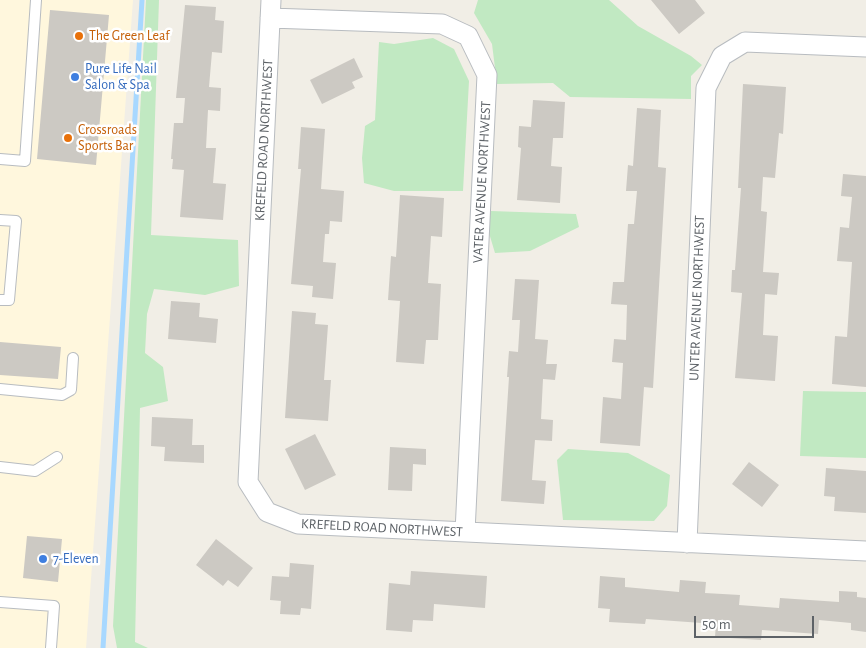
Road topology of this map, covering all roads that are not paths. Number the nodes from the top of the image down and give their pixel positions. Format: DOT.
graph roads {
  1 [pos="36,0"];
  2 [pos="270,9"];
  3 [pos="866,47"];
  4 [pos="0,159"];
  5 [pos="0,220"];
  6 [pos="0,300"];
  7 [pos="73,358"];
  8 [pos="0,390"];
  9 [pos="57,458"];
  10 [pos="0,467"];
  11 [pos="465,532"];
  12 [pos="687,543"];
  13 [pos="866,552"];
  14 [pos="0,602"];
  15 [pos="51,648"];
  1 -- 4 [label="lane"];
  2 -- 11 [label="street, VATER AVENUE NORTHWEST"];
  2 -- 11 [label="street, KREFELD ROAD NORTHWEST"];
  3 -- 12 [label="street, UNTER AVENUE NORTHWEST"];
  5 -- 6 [label="lane"];
  7 -- 8 [label="lane"];
  9 -- 10 [label="lane"];
  11 -- 12 [label="street, KREFELD ROAD NORTHWEST"];
  12 -- 13 [label="street, KREFELD ROAD NORTHWEST"];
  14 -- 15 [label="lane"];
}
